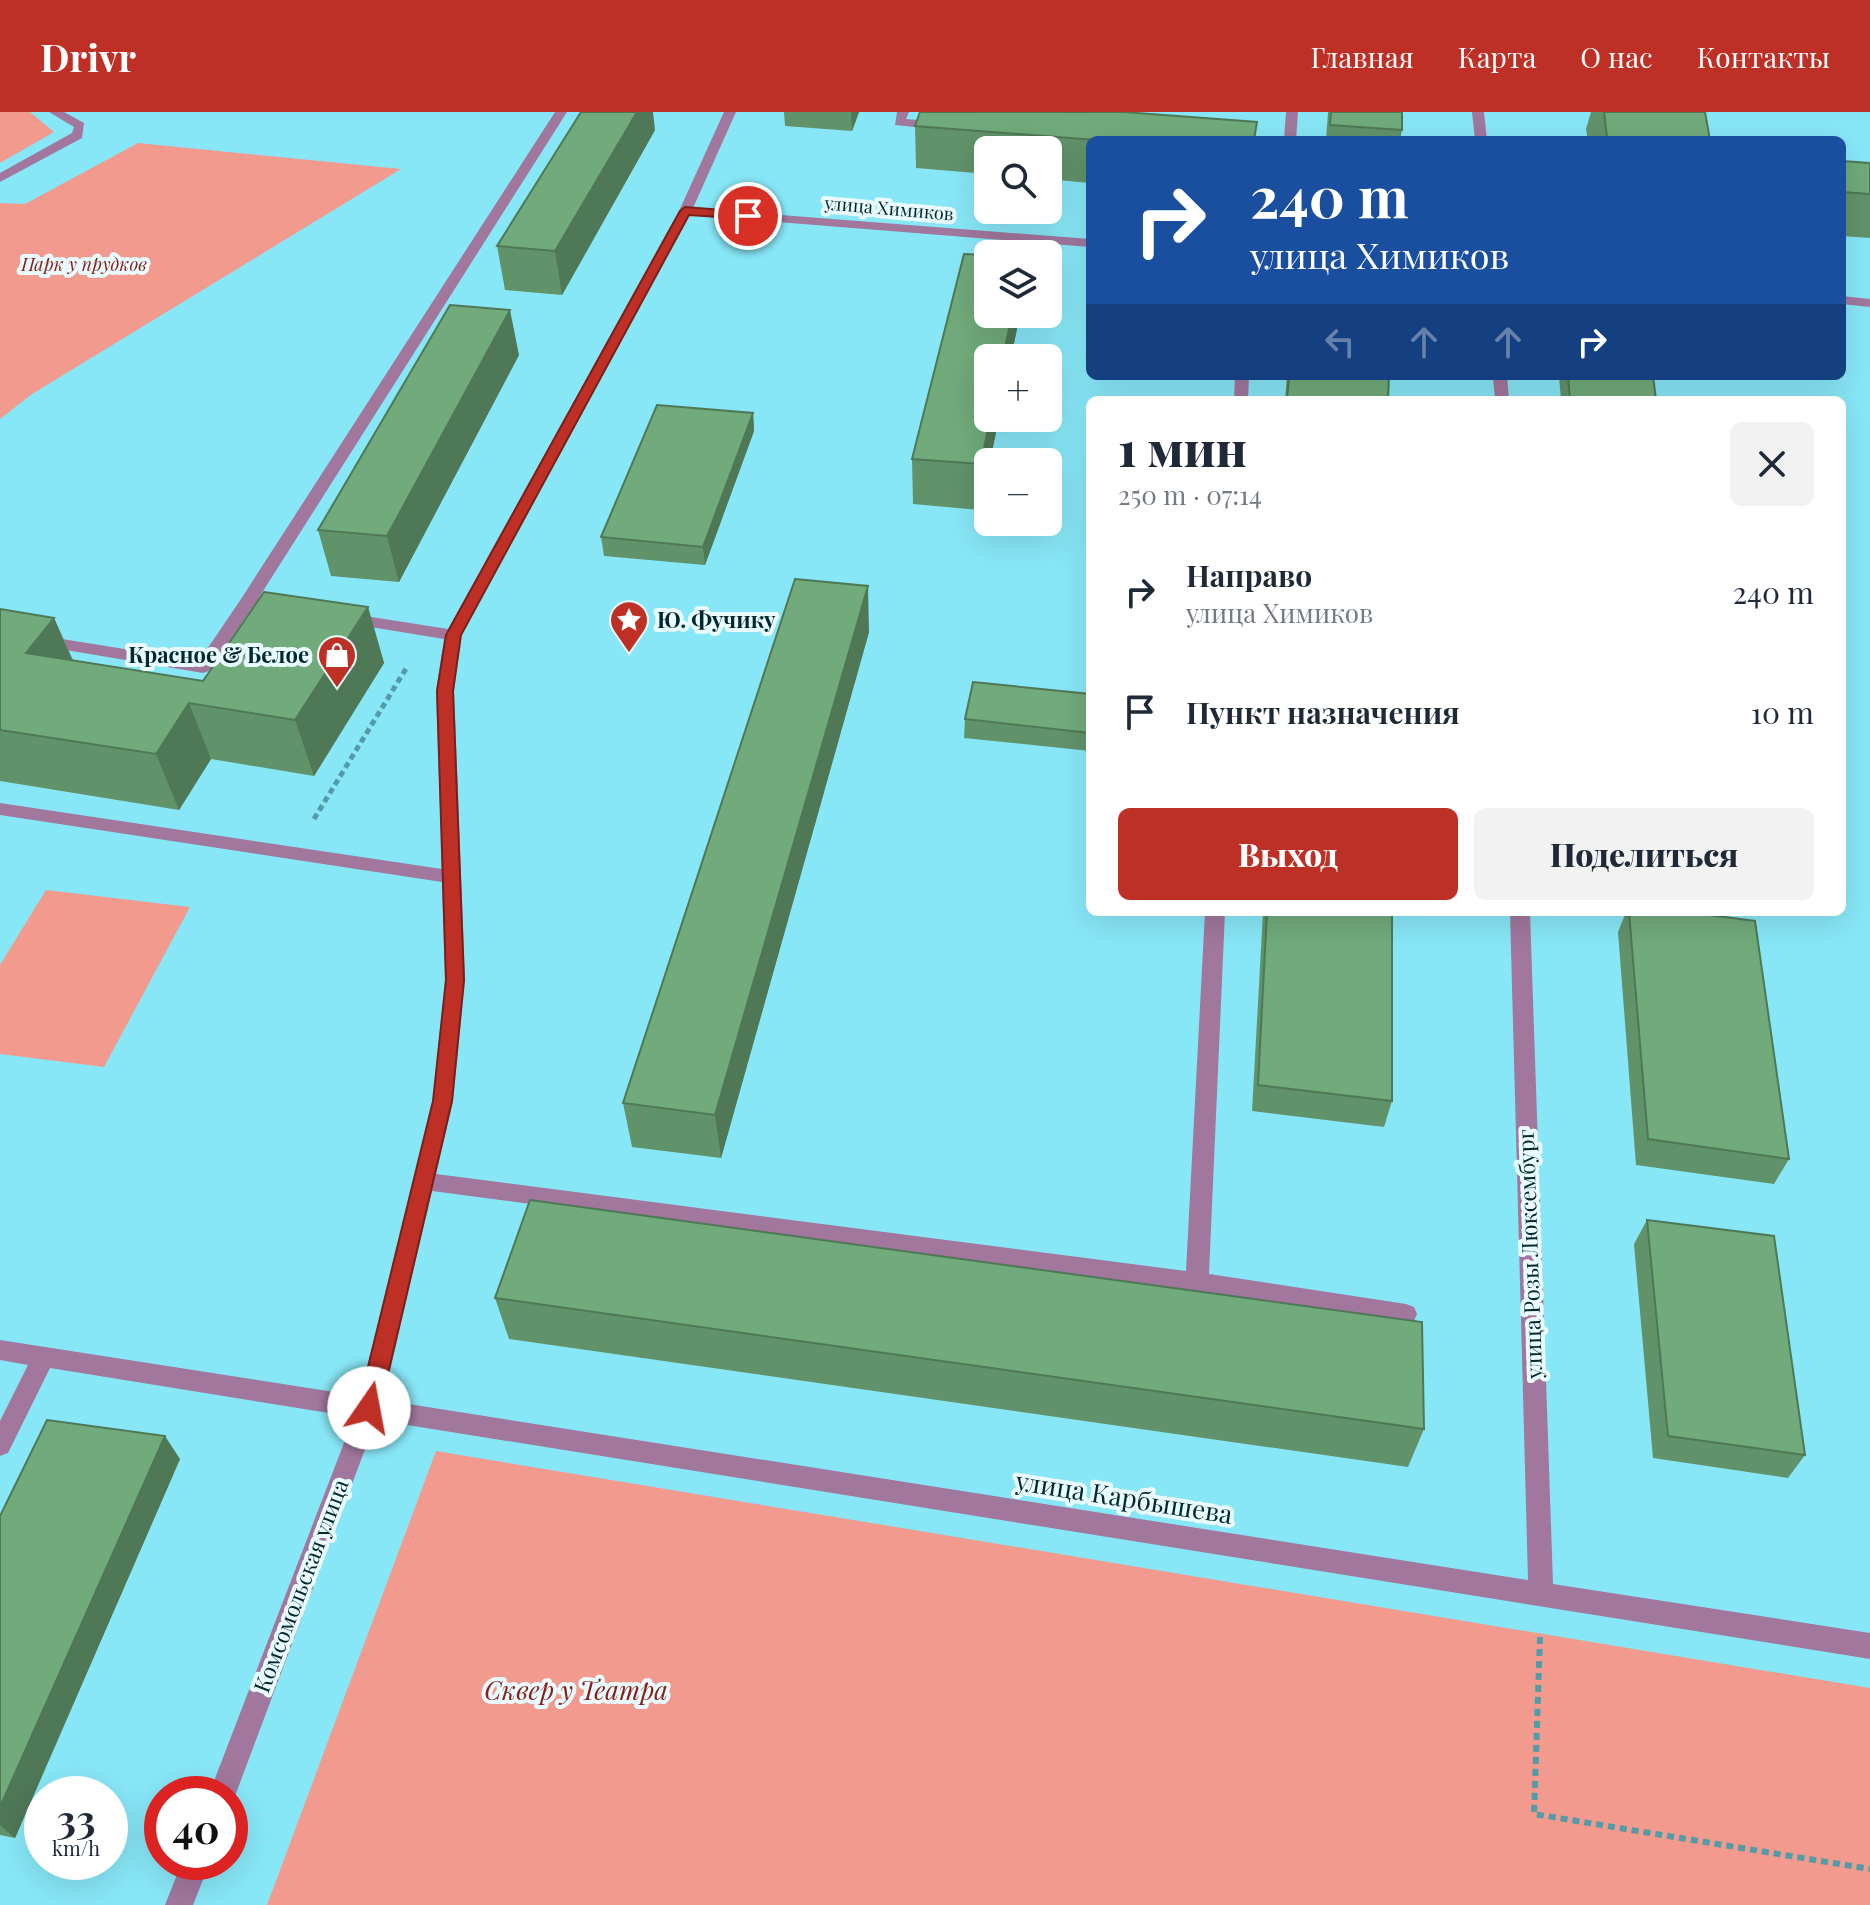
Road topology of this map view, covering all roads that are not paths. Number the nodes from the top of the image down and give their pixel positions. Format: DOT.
graph roads {
  1 [pos="55,112"];
  2 [pos="561,112"];
  3 [pos="730,112"];
  4 [pos="903,112"];
  5 [pos="1292,112"];
  6 [pos="1478,112"];
  7 [pos="960,127"];
  8 [pos="1290,136"];
  9 [pos="1481,136"];
  10 [pos="0,178"];
  11 [pos="685,211"];
  12 [pos="1086,243"];
  13 [pos="1846,300"];
  14 [pos="1870,303"];
  15 [pos="248,602"];
  16 [pos="293,609"];
  17 [pos="324,614"];
  18 [pos="0,634"];
  19 [pos="453,635"];
  20 [pos="0,809"];
  21 [pos="453,877"];
  22 [pos="1215,916"];
  23 [pos="1520,916"];
  24 [pos="423,1181"];
  25 [pos="1197,1282"];
  26 [pos="1406,1314"];
  27 [pos="0,1350"];
  28 [pos="44,1357"];
  29 [pos="369,1408"];
  30 [pos="0,1445"];
  31 [pos="1541,1596"];
  32 [pos="1870,1646"];
  33 [pos="229,1776"];
  34 [pos="189,1880"];
  35 [pos="179,1905"];
  1 -- 10 [label="street"];
  2 -- 15 [label="street"];
  3 -- 11 [label="street, Комсомольская улица"];
  4 -- 7 [label="street"];
  5 -- 8 [label="street"];
  6 -- 9 [label="street"];
  11 -- 12 [label="street, улица Химиков"];
  11 -- 19 [label="street, Комсомольская улица"];
  13 -- 14 [label="street"];
  15 -- 16 [label="street"];
  15 -- 18 [label="street"];
  17 -- 19 [label="street"];
  19 -- 21 [label="street, Комсомольская улица"];
  20 -- 21 [label="street"];
  21 -- 24 [label="street, Комсомольская улица"];
  22 -- 25 [label="street"];
  23 -- 31 [label="street, улица Розы Люксембург"];
  24 -- 25 [label="street"];
  24 -- 29 [label="street, Комсомольская улица"];
  25 -- 26 [label="street"];
  27 -- 28 [label="street, улица Карбышева"];
  28 -- 29 [label="street, улица Карбышева"];
  28 -- 30 [label="street"];
  29 -- 31 [label="street, улица Карбышева"];
  29 -- 33 [label="street, Комсомольская улица"];
  31 -- 32 [label="street, улица Карбышева"];
  34 -- 35 [label="street"];
}
